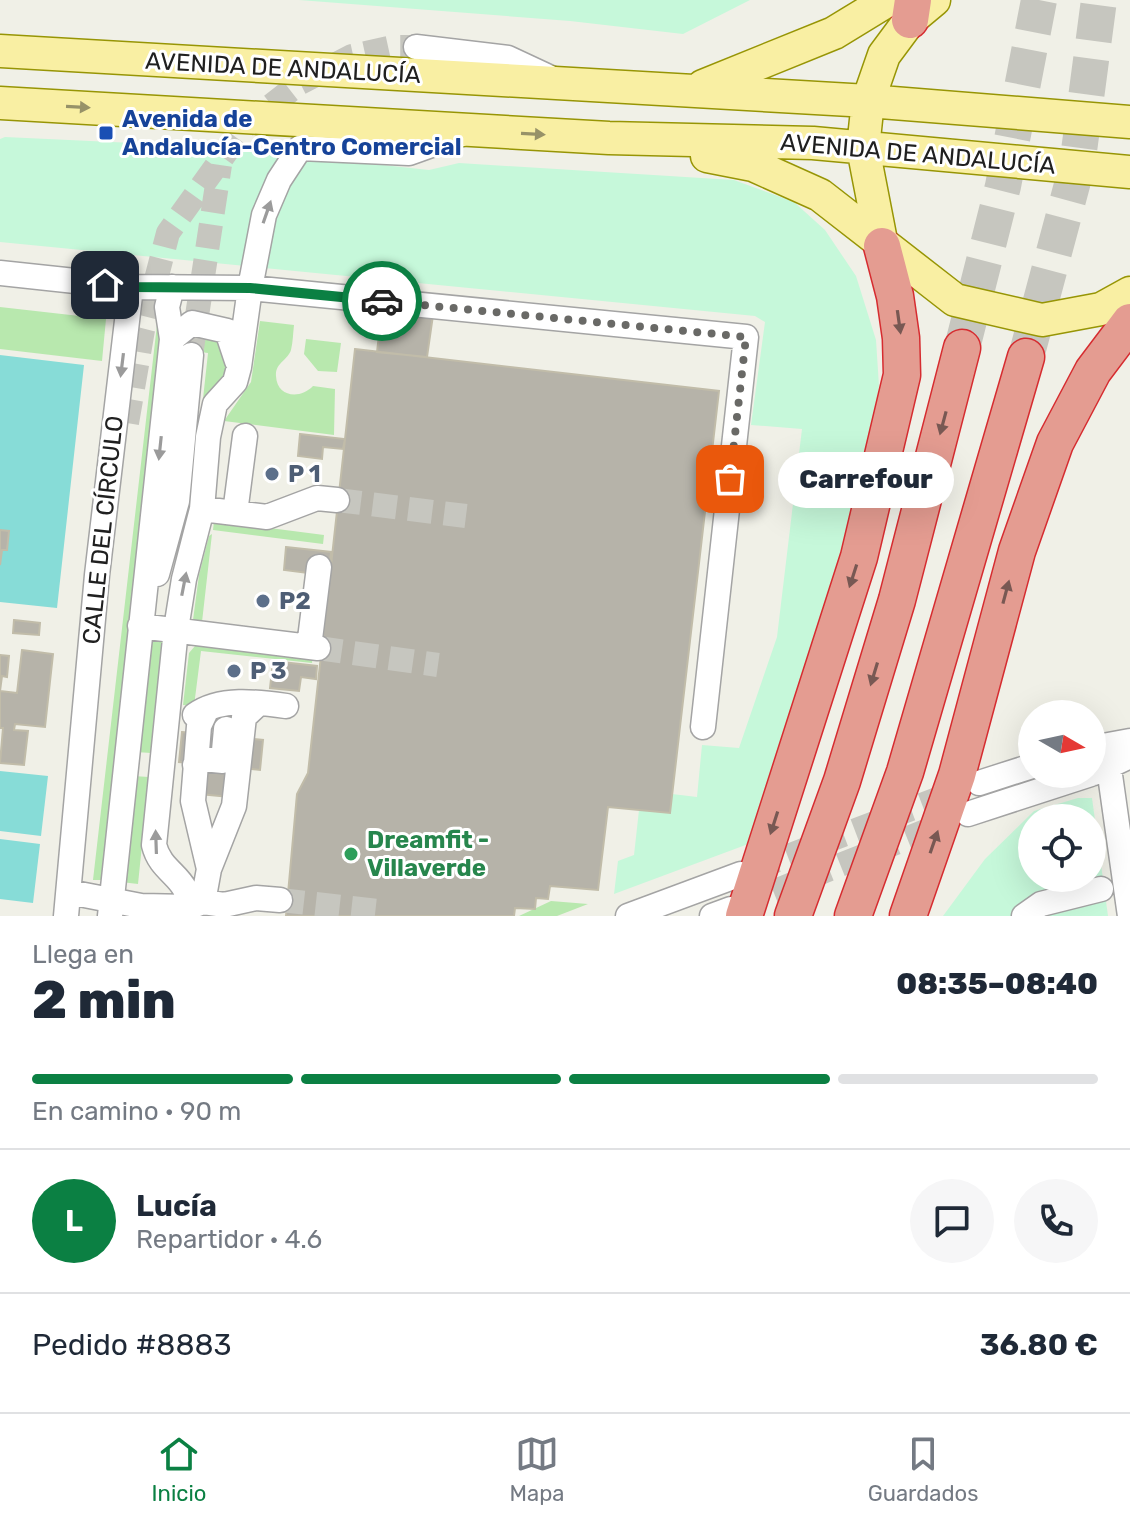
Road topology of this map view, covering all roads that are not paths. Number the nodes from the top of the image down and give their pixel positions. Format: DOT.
graph roads {
  1 [pos="911,5"];
  2 [pos="416,47"];
  3 [pos="0,51"];
  4 [pos="566,85"];
  5 [pos="695,90"];
  6 [pos="868,101"];
  7 [pos="0,103"];
  8 [pos="1130,122"];
  9 [pos="472,130"];
  10 [pos="609,138"];
  11 [pos="863,148"];
  12 [pos="1130,172"];
  13 [pos="882,246"];
  14 [pos="0,273"];
  15 [pos="131,287"];
  16 [pos="172,287"];
  17 [pos="250,288"];
  18 [pos="1130,293"];
  19 [pos="1127,329"];
  20 [pos="172,339"];
  21 [pos="962,348"];
  22 [pos="191,355"];
  23 [pos="1026,357"];
  24 [pos="239,367"];
  25 [pos="127,423"];
  26 [pos="245,436"];
  27 [pos="337,500"];
  28 [pos="202,509"];
  29 [pos="235,513"];
  30 [pos="319,567"];
  31 [pos="141,620"];
  32 [pos="176,629"];
  33 [pos="243,705"];
  34 [pos="703,727"];
  35 [pos="1130,741"];
  36 [pos="1106,745"];
  37 [pos="203,762"];
  38 [pos="1018,770"];
  39 [pos="78,773"];
  40 [pos="1106,774"];
  41 [pos="979,783"];
  42 [pos="1045,788"];
  43 [pos="968,814"];
  44 [pos="209,869"];
  45 [pos="741,874"];
  46 [pos="1089,892"];
  47 [pos="68,904"];
  48 [pos="265,905"];
  49 [pos="111,909"];
  50 [pos="207,909"];
  51 [pos="158,911"];
  52 [pos="729,914"];
  53 [pos="628,916"];
  54 [pos="793,916"];
  55 [pos="853,916"];
  56 [pos="908,916"];
  57 [pos="1024,916"];
  58 [pos="1130,916"];
  1 -- 5 [label="main road, AVENIDA DE ANDALUCÍA"];
  1 -- 6 [label="main road"];
  2 -- 4 [label="street, AVENIDA DE ANDALUCÍA"];
  3 -- 4 [label="main road, AVENIDA DE ANDALUCÍA"];
  4 -- 5 [label="main road, AVENIDA DE ANDALUCÍA"];
  5 -- 6 [label="main road, AVENIDA DE ANDALUCÍA"];
  6 -- 8 [label="main road, AVENIDA DE ANDALUCÍA"];
  6 -- 11 [label="main road"];
  7 -- 9 [label="main road, AVENIDA DE ANDALUCÍA, one-way"];
  9 -- 10 [label="main road, AVENIDA DE ANDALUCÍA, one-way"];
  17 -- 9 [label="street, AVENIDA DE ANDALUCÍA, one-way"];
  10 -- 11 [label="main road, AVENIDA DE ANDALUCÍA"];
  10 -- 13 [label="main road, AVENIDA DE ANDALUCÍA"];
  11 -- 12 [label="main road, AVENIDA DE ANDALUCÍA"];
  11 -- 13 [label="main road"];
  13 -- 18 [label="main road, AVENIDA DE ANDALUCÍA"];
  13 -- 52 [label="highway, one-way"];
  14 -- 15 [label="street"];
  15 -- 16 [label="street"];
  15 -- 39 [label="street, CALLE DEL CÍRCULO, one-way"];
  16 -- 17 [label="street"];
  16 -- 20 [label="street"];
  17 -- 24 [label="street"];
  17 -- 34 [label="street"];
  56 -- 19 [label="highway, one-way"];
  20 -- 24 [label="street"];
  20 -- 31 [label="street, one-way"];
  21 -- 54 [label="highway, one-way"];
  22 -- 31 [label="street"];
  23 -- 55 [label="highway"];
  24 -- 28 [label="street"];
  25 -- 39 [label="street, CALLE DEL CÍRCULO"];
  26 -- 29 [label="street"];
  27 -- 29 [label="street"];
  28 -- 29 [label="street"];
  32 -- 28 [label="street, one-way"];
  30 -- 32 [label="street"];
  31 -- 32 [label="street"];
  31 -- 49 [label="street"];
  50 -- 32 [label="street, one-way"];
  33 -- 37 [label="street"];
  33 -- 37 [label="street"];
  33 -- 44 [label="street"];
  35 -- 36 [label="street"];
  37 -- 44 [label="street"];
  38 -- 41 [label="street"];
  39 -- 47 [label="street, CALLE DEL CÍRCULO"];
  40 -- 58 [label="street"];
  42 -- 43 [label="street"];
  44 -- 50 [label="street"];
  45 -- 53 [label="street"];
  46 -- 57 [label="street"];
  47 -- 49 [label="street"];
  48 -- 50 [label="street"];
  49 -- 51 [label="street"];
  50 -- 51 [label="street"];
}
